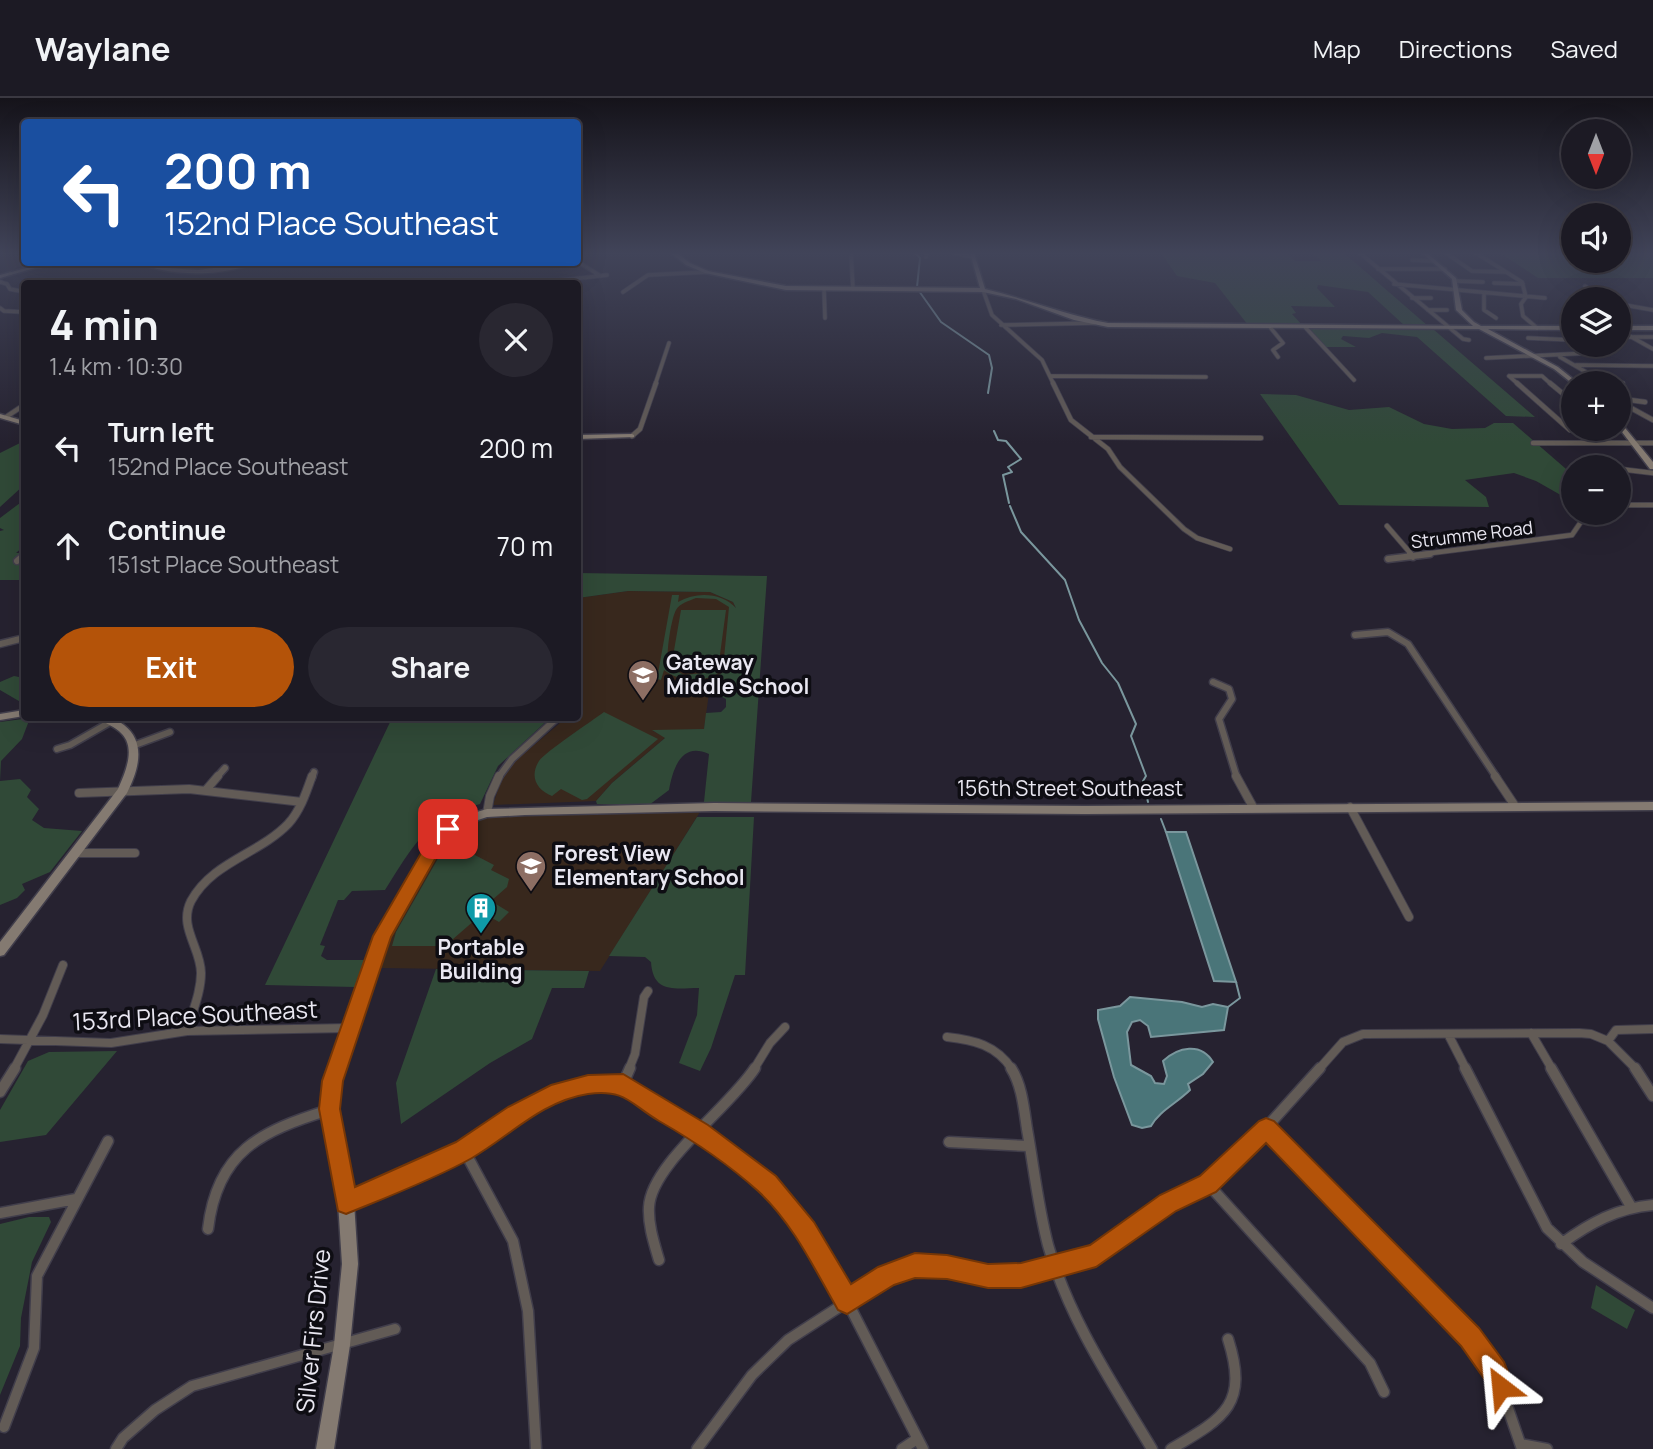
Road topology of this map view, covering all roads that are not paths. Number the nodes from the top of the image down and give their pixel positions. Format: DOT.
graph roads {
  1 [pos="993,316"];
  2 [pos="1065,316"];
  3 [pos="1434,316"];
  4 [pos="1466,316"];
  5 [pos="1493,316"];
  6 [pos="1523,316"];
  7 [pos="1496,318"];
  8 [pos="1094,323"];
  9 [pos="1000,325"];
  10 [pos="1270,327"];
  11 [pos="1305,327"];
  12 [pos="1448,327"];
  13 [pos="1480,327"];
  14 [pos="1537,328"];
  15 [pos="1561,328"];
  16 [pos="1653,328"];
  17 [pos="1631,329"];
  18 [pos="1631,337"];
  19 [pos="1653,337"];
  20 [pos="1528,338"];
  21 [pos="1561,339"];
  22 [pos="1469,340"];
  23 [pos="669,343"];
  24 [pos="1653,349"];
  25 [pos="1557,355"];
  26 [pos="1561,355"];
  27 [pos="1534,356"];
  28 [pos="1278,357"];
  29 [pos="1486,358"];
  30 [pos="1576,365"];
  31 [pos="1653,366"];
  32 [pos="1585,371"];
  33 [pos="1561,372"];
  34 [pos="1051,376"];
  35 [pos="1206,377"];
  36 [pos="1354,380"];
  37 [pos="1561,392"];
  38 [pos="1631,399"];
  39 [pos="1645,402"];
  40 [pos="21,407"];
  41 [pos="1631,408"];
  42 [pos="3,417"];
  43 [pos="1653,420"];
  44 [pos="1561,421"];
  45 [pos="21,423"];
  46 [pos="632,436"];
  47 [pos="581,437"];
  48 [pos="1091,437"];
  49 [pos="1261,438"];
  50 [pos="1631,439"];
  51 [pos="1534,443"];
  52 [pos="1634,443"];
  53 [pos="1653,443"];
  54 [pos="1631,469"];
  55 [pos="1653,470"];
  56 [pos="1631,505"];
  57 [pos="1653,505"];
  58 [pos="1579,525"];
  59 [pos="1387,526"];
  60 [pos="1230,549"];
  61 [pos="1414,557"];
  62 [pos="21,558"];
  63 [pos="1388,559"];
  64 [pos="17,561"];
  65 [pos="1355,635"];
  66 [pos="21,639"];
  67 [pos="0,645"];
  68 [pos="1213,681"];
  69 [pos="21,714"];
  70 [pos="0,717"];
  71 [pos="105,721"];
  72 [pos="111,721"];
  73 [pos="554,721"];
  74 [pos="170,732"];
  75 [pos="135,745"];
  76 [pos="57,749"];
  77 [pos="225,768"];
  78 [pos="314,772"];
  79 [pos="123,790"];
  80 [pos="206,790"];
  81 [pos="79,793"];
  82 [pos="302,802"];
  83 [pos="1515,806"];
  84 [pos="1653,806"];
  85 [pos="1253,807"];
  86 [pos="1350,807"];
  87 [pos="488,813"];
  88 [pos="75,853"];
  89 [pos="135,853"];
  90 [pos="1409,917"];
  91 [pos="0,951"];
  92 [pos="63,965"];
  93 [pos="648,991"];
  94 [pos="785,1027"];
  95 [pos="349,1028"];
  96 [pos="1653,1029"];
  97 [pos="187,1031"];
  98 [pos="1531,1033"];
  99 [pos="1448,1034"];
  100 [pos="947,1038"];
  101 [pos="0,1039"];
  102 [pos="32,1041"];
  103 [pos="1608,1041"];
  104 [pos="623,1084"];
  105 [pos="0,1091"];
  106 [pos="1653,1096"];
  107 [pos="329,1109"];
  108 [pos="1266,1128"];
  109 [pos="700,1132"];
  110 [pos="108,1141"];
  111 [pos="949,1142"];
  112 [pos="1028,1146"];
  113 [pos="464,1150"];
  114 [pos="1208,1184"];
  115 [pos="76,1199"];
  116 [pos="346,1202"];
  117 [pos="1630,1205"];
  118 [pos="1653,1205"];
  119 [pos="0,1213"];
  120 [pos="208,1229"];
  121 [pos="1560,1244"];
  122 [pos="659,1260"];
  123 [pos="1055,1266"];
  124 [pos="847,1301"];
  125 [pos="1653,1308"];
  126 [pos="395,1329"];
  127 [pos="1228,1339"];
  128 [pos="342,1345"];
  129 [pos="1384,1392"];
  130 [pos="4,1427"];
  131 [pos="119,1443"];
  132 [pos="920,1444"];
  133 [pos="1521,1446"];
  134 [pos="325,1449"];
  135 [pos="536,1449"];
  136 [pos="697,1449"];
  137 [pos="902,1449"];
  138 [pos="1152,1449"];
  139 [pos="1171,1449"];
  140 [pos="1548,1449"];
  1 -- 9 [label="street"];
  2 -- 8 [label="street"];
  3 -- 12 [label="street"];
  4 -- 13 [label="street"];
  5 -- 7 [label="street"];
  6 -- 14 [label="street"];
  8 -- 9 [label="street"];
  8 -- 10 [label="street"];
  9 -- 34 [label="street"];
  10 -- 11 [label="street"];
  10 -- 28 [label="street"];
  11 -- 12 [label="street"];
  11 -- 36 [label="street"];
  12 -- 13 [label="street"];
  12 -- 22 [label="street"];
  13 -- 14 [label="street"];
  13 -- 27 [label="street"];
  14 -- 15 [label="street"];
  16 -- 17 [label="street"];
  18 -- 19 [label="street"];
  18 -- 24 [label="street"];
  20 -- 21 [label="street"];
  23 -- 46 [label="street"];
  25 -- 26 [label="street"];
  25 -- 27 [label="street"];
  25 -- 30 [label="street"];
  27 -- 29 [label="street"];
  27 -- 33 [label="street"];
  30 -- 31 [label="street"];
  30 -- 32 [label="street"];
  34 -- 35 [label="street"];
  34 -- 48 [label="street"];
  37 -- 44 [label="street"];
  38 -- 39 [label="street"];
  40 -- 42 [label="street"];
  41 -- 43 [label="street"];
  42 -- 45 [label="street"];
  46 -- 47 [label="street"];
  48 -- 49 [label="street"];
  48 -- 60 [label="street"];
  50 -- 52 [label="street"];
  51 -- 52 [label="street"];
  52 -- 53 [label="street"];
  52 -- 55 [label="street"];
  54 -- 55 [label="street"];
  56 -- 57 [label="street"];
  58 -- 61 [label="street, Strumme Road"];
  59 -- 61 [label="street"];
  61 -- 63 [label="street, Strumme Road"];
  62 -- 64 [label="street"];
  65 -- 83 [label="street"];
  66 -- 67 [label="street"];
  68 -- 85 [label="street"];
  69 -- 70 [label="street"];
  71 -- 76 [label="street"];
  72 -- 75 [label="street"];
  73 -- 87 [label="street"];
  74 -- 75 [label="street"];
  75 -- 79 [label="street"];
  77 -- 80 [label="street"];
  78 -- 82 [label="street"];
  79 -- 80 [label="street"];
  79 -- 81 [label="street"];
  79 -- 88 [label="street"];
  80 -- 82 [label="street"];
  82 -- 97 [label="street"];
  83 -- 84 [label="street, 156th Street Southeast"];
  83 -- 86 [label="street, 156th Street Southeast"];
  85 -- 86 [label="street, 156th Street Southeast"];
  85 -- 87 [label="street, 156th Street Southeast"];
  86 -- 90 [label="street"];
  87 -- 95 [label="street, Silver Firs Drive"];
  88 -- 89 [label="street"];
  88 -- 91 [label="street"];
  92 -- 102 [label="street"];
  93 -- 104 [label="street"];
  94 -- 109 [label="street"];
  95 -- 97 [label="street, 153rd Place Southeast"];
  95 -- 107 [label="street, Silver Firs Drive"];
  96 -- 103 [label="street"];
  97 -- 102 [label="street, 153rd Place Southeast"];
  98 -- 99 [label="street"];
  98 -- 103 [label="street"];
  98 -- 117 [label="street"];
  99 -- 108 [label="street"];
  99 -- 121 [label="street"];
  100 -- 112 [label="street"];
  101 -- 102 [label="street, 153rd Place Southeast"];
  102 -- 105 [label="street"];
  103 -- 106 [label="street"];
  104 -- 109 [label="street"];
  104 -- 113 [label="street"];
  107 -- 116 [label="street, Silver Firs Drive"];
  107 -- 120 [label="street"];
  108 -- 114 [label="street"];
  108 -- 133 [label="street"];
  109 -- 122 [label="street"];
  109 -- 124 [label="street"];
  110 -- 115 [label="street"];
  111 -- 112 [label="street"];
  112 -- 123 [label="street"];
  113 -- 116 [label="street"];
  113 -- 135 [label="street"];
  114 -- 123 [label="street"];
  114 -- 129 [label="street"];
  115 -- 119 [label="street"];
  115 -- 130 [label="street"];
  116 -- 128 [label="street, Silver Firs Drive"];
  117 -- 118 [label="street"];
  117 -- 121 [label="street"];
  121 -- 125 [label="street"];
  123 -- 124 [label="street"];
  123 -- 138 [label="street"];
  124 -- 132 [label="street"];
  124 -- 136 [label="street"];
  126 -- 128 [label="street"];
  127 -- 139 [label="street"];
  128 -- 131 [label="street"];
  128 -- 134 [label="street, Silver Firs Drive"];
  132 -- 137 [label="street"];
  133 -- 140 [label="street"];
}
